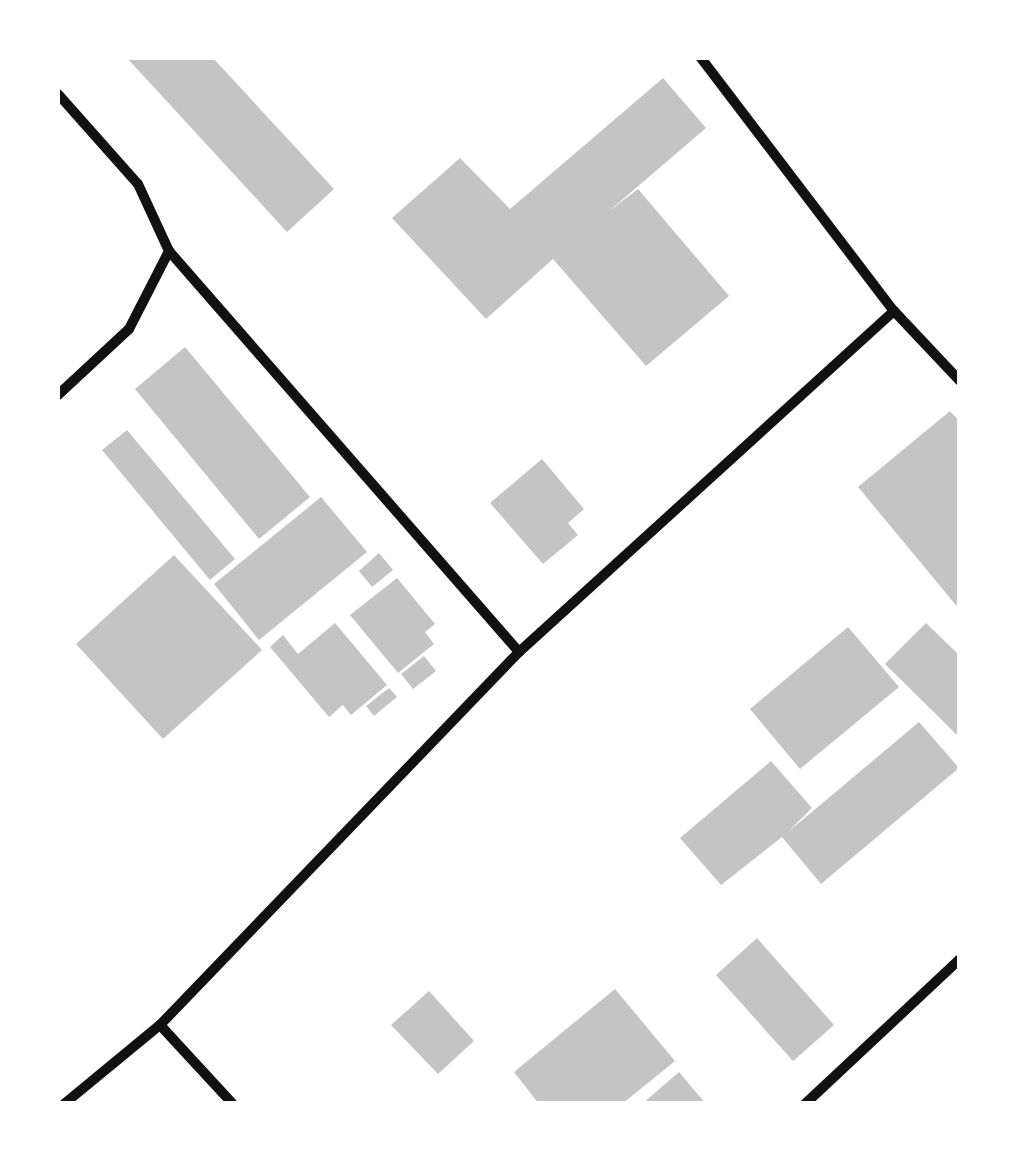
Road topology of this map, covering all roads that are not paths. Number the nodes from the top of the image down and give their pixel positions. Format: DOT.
graph roads {
  1 [pos="700,58"];
  2 [pos="58,94"];
  3 [pos="169,250"];
  4 [pos="894,312"];
  5 [pos="960,381"];
  6 [pos="58,395"];
  7 [pos="519,652"];
  8 [pos="960,959"];
  9 [pos="160,1025"];
  10 [pos="64,1104"];
  11 [pos="233,1104"];
  12 [pos="805,1104"];
  1 -- 4 [label="street"];
  2 -- 3 [label="street"];
  3 -- 6 [label="street"];
  3 -- 7 [label="street"];
  4 -- 5 [label="street"];
  4 -- 7 [label="street"];
  7 -- 9 [label="street"];
  8 -- 12 [label="street"];
  9 -- 10 [label="street"];
  9 -- 11 [label="street"];
}
